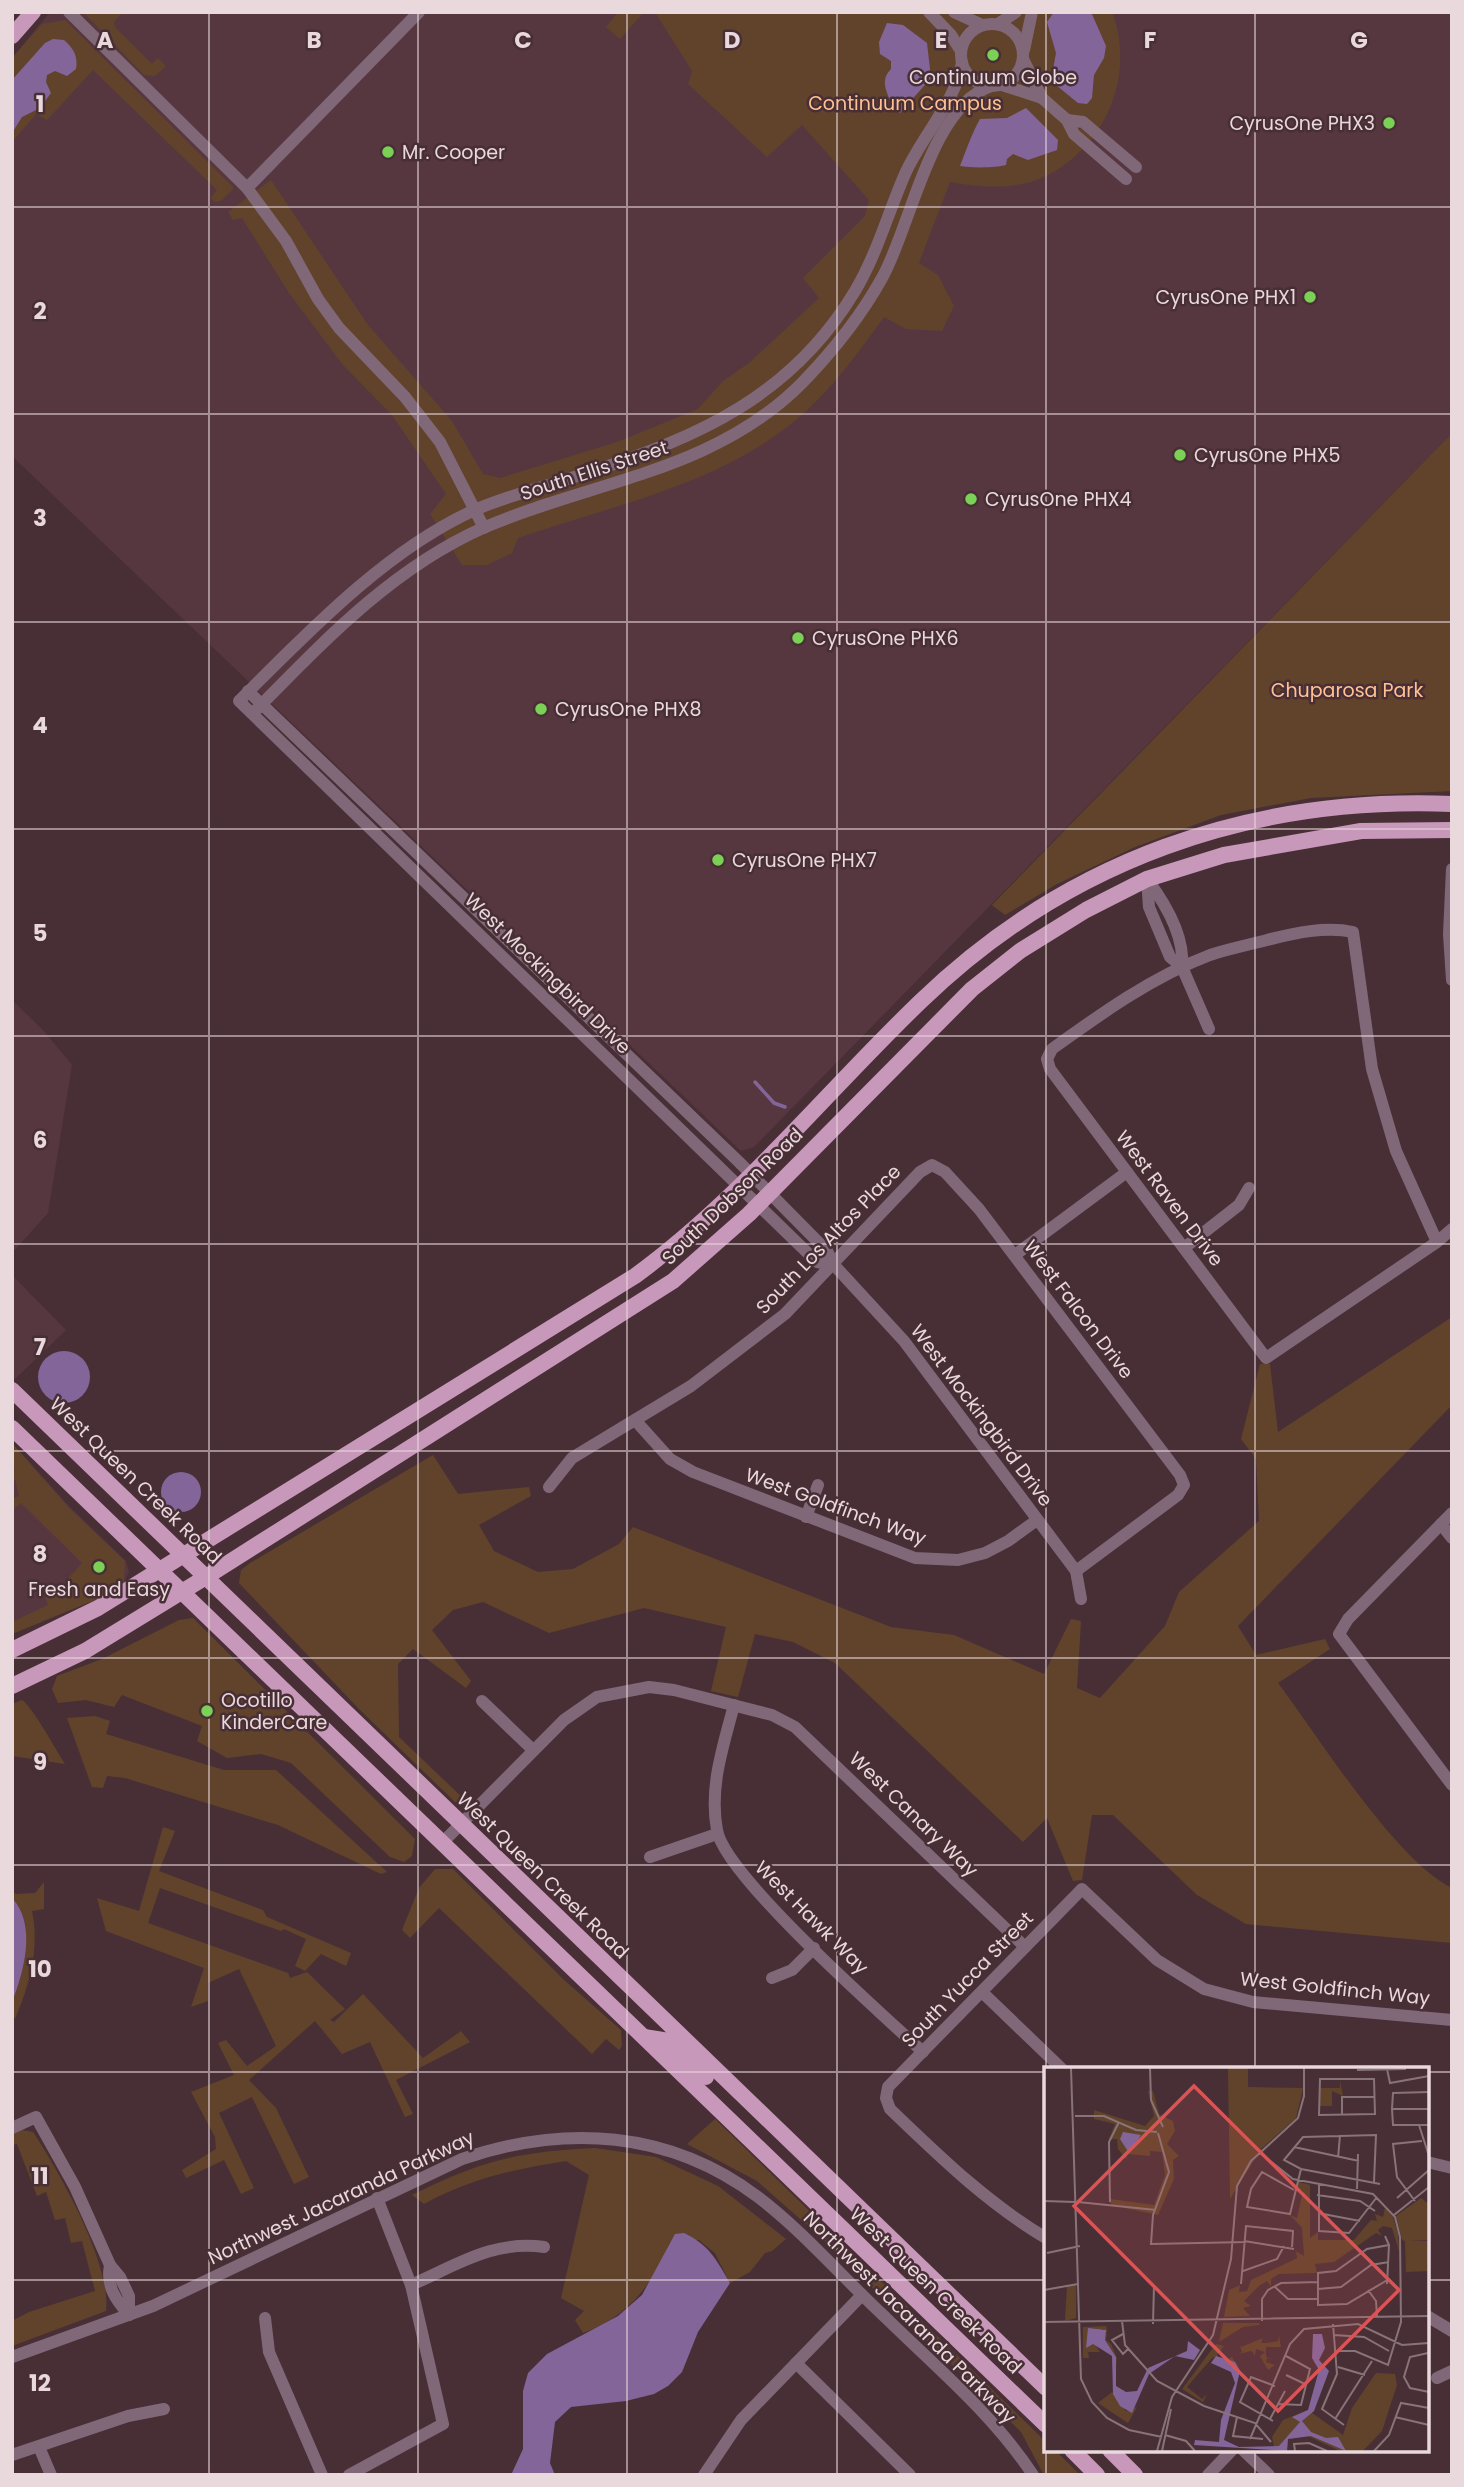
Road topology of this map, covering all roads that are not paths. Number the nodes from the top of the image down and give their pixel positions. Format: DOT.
graph roads {
  1 [pos="33,12"];
  2 [pos="69,12"];
  3 [pos="419,12"];
  4 [pos="929,12"];
  5 [pos="954,12"];
  6 [pos="1016,12"];
  7 [pos="1032,12"];
  8 [pos="999,24"];
  9 [pos="982,25"];
  10 [pos="12,36"];
  11 [pos="1023,56"];
  12 [pos="961,57"];
  13 [pos="997,86"];
  14 [pos="1042,98"];
  15 [pos="1067,120"];
  16 [pos="1136,167"];
  17 [pos="1126,179"];
  18 [pos="247,188"];
  19 [pos="475,510"];
  20 [pos="484,528"];
  21 [pos="244,696"];
  22 [pos="257,709"];
  23 [pos="1452,804"];
  24 [pos="1452,831"];
  25 [pos="1452,869"];
  26 [pos="1147,880"];
  27 [pos="480,912"];
  28 [pos="469,923"];
  29 [pos="1182,967"];
  30 [pos="1452,980"];
  31 [pos="1209,1029"];
  32 [pos="932,1165"];
  33 [pos="1127,1172"];
  34 [pos="745,1180"];
  35 [pos="1249,1188"];
  36 [pos="763,1199"];
  37 [pos="1452,1229"];
  38 [pos="1452,1240"];
  39 [pos="1437,1242"];
  40 [pos="1184,1248"];
  41 [pos="1015,1255"];
  42 [pos="834,1265"];
  43 [pos="12,1390"];
  44 [pos="635,1420"];
  45 [pos="12,1428"];
  46 [pos="818,1485"];
  47 [pos="549,1488"];
  48 [pos="1452,1513"];
  49 [pos="806,1517"];
  50 [pos="1037,1520"];
  51 [pos="1441,1524"];
  52 [pos="1452,1538"];
  53 [pos="182,1556"];
  54 [pos="160,1569"];
  55 [pos="1076,1571"];
  56 [pos="205,1577"];
  57 [pos="183,1591"];
  58 [pos="1081,1599"];
  59 [pos="12,1650"];
  60 [pos="12,1686"];
  61 [pos="482,1701"];
  62 [pos="734,1705"];
  63 [pos="533,1750"];
  64 [pos="1452,1785"];
  65 [pos="461,1824"];
  66 [pos="717,1834"];
  67 [pos="443,1842"];
  68 [pos="650,1857"];
  69 [pos="1082,1889"];
  70 [pos="1026,1947"];
  71 [pos="814,1948"];
  72 [pos="772,1978"];
  73 [pos="982,1993"];
  74 [pos="1452,2020"];
  75 [pos="644,2037"];
  76 [pos="923,2052"];
  77 [pos="1060,2067"];
  78 [pos="731,2085"];
  79 [pos="12,2128"];
  80 [pos="1429,2162"];
  81 [pos="1452,2168"];
  82 [pos="377,2198"];
  83 [pos="1044,2237"];
  84 [pos="544,2247"];
  85 [pos="411,2285"];
  86 [pos="862,2295"];
  87 [pos="129,2315"];
  88 [pos="1429,2317"];
  89 [pos="265,2318"];
  90 [pos="1452,2331"];
  91 [pos="12,2357"];
  92 [pos="796,2363"];
  93 [pos="1452,2371"];
  94 [pos="1437,2378"];
  95 [pos="1044,2386"];
  96 [pos="164,2409"];
  97 [pos="1044,2423"];
  98 [pos="39,2446"];
  99 [pos="1074,2452"];
  100 [pos="1112,2452"];
  101 [pos="1230,2452"];
  102 [pos="1245,2452"];
  103 [pos="12,2455"];
  104 [pos="708,2473"];
  105 [pos="51,2475"];
  106 [pos="322,2475"];
  107 [pos="349,2475"];
  108 [pos="910,2475"];
  109 [pos="1033,2475"];
  110 [pos="1097,2475"];
  111 [pos="1135,2475"];
  112 [pos="1208,2475"];
  113 [pos="1269,2475"];
  1 -- 10 [label="main road"];
  2 -- 18 [label="street"];
  3 -- 18 [label="street"];
  4 -- 12 [label="street"];
  5 -- 9 [label="street"];
  6 -- 8 [label="street"];
  7 -- 11 [label="street"];
  8 -- 9 [label="street"];
  8 -- 11 [label="street"];
  9 -- 12 [label="street"];
  11 -- 13 [label="street"];
  11 -- 14 [label="street"];
  12 -- 13 [label="street"];
  12 -- 19 [label="street, South Ellis Street"];
  13 -- 14 [label="street"];
  13 -- 20 [label="street, South Ellis Street"];
  14 -- 15 [label="street"];
  15 -- 16 [label="street"];
  15 -- 17 [label="street"];
  18 -- 19 [label="street"];
  19 -- 20 [label="street"];
  19 -- 21 [label="street, South Ellis Street"];
  20 -- 22 [label="street, South Ellis Street"];
  21 -- 22 [label="street, West Mockingbird Drive"];
  22 -- 27 [label="street, West Mockingbird Drive"];
  22 -- 28 [label="street, West Mockingbird Drive"];
  23 -- 34 [label="main road, South Dobson Road"];
  24 -- 26 [label="main road, South Dobson Road"];
  25 -- 30 [label="street"];
  26 -- 29 [label="street"];
  26 -- 36 [label="main road, South Dobson Road"];
  27 -- 28 [label="street"];
  27 -- 34 [label="street, West Mockingbird Drive"];
  28 -- 34 [label="street, West Mockingbird Drive"];
  29 -- 31 [label="street"];
  29 -- 33 [label="street, West Raven Drive"];
  29 -- 39 [label="street"];
  32 -- 41 [label="street, West Falcon Drive"];
  32 -- 42 [label="street, South Los Altos Place"];
  33 -- 40 [label="street, West Raven Drive"];
  33 -- 41 [label="street"];
  34 -- 36 [label="street, West Mockingbird Drive"];
  34 -- 53 [label="main road, South Dobson Road"];
  35 -- 40 [label="street"];
  36 -- 42 [label="street, West Mockingbird Drive"];
  36 -- 56 [label="main road, South Dobson Road"];
  37 -- 39 [label="street"];
  38 -- 39 [label="street"];
  39 -- 40 [label="street, West Raven Drive"];
  41 -- 55 [label="street, West Falcon Drive"];
  42 -- 44 [label="street, South Los Altos Place"];
  42 -- 50 [label="street, West Mockingbird Drive"];
  43 -- 53 [label="main road, West Queen Creek Road"];
  44 -- 47 [label="street, South Los Altos Place"];
  44 -- 49 [label="street, West Goldfinch Way"];
  45 -- 54 [label="main road, West Queen Creek Road"];
  46 -- 49 [label="street"];
  48 -- 51 [label="street"];
  49 -- 50 [label="street, West Goldfinch Way"];
  50 -- 55 [label="street, West Mockingbird Drive"];
  51 -- 52 [label="street"];
  51 -- 64 [label="street"];
  53 -- 54 [label="main road, South Dobson Road"];
  53 -- 56 [label="main road, West Queen Creek Road"];
  54 -- 57 [label="main road, West Queen Creek Road"];
  54 -- 59 [label="main road, South Dobson Road"];
  55 -- 58 [label="street, West Mockingbird Drive"];
  56 -- 57 [label="main road, South Dobson Road"];
  56 -- 65 [label="main road, West Queen Creek Road"];
  57 -- 60 [label="main road, South Dobson Road"];
  57 -- 67 [label="main road, West Queen Creek Road"];
  61 -- 63 [label="street"];
  62 -- 63 [label="street, West Canary Way"];
  62 -- 66 [label="street, West Hawk Way"];
  62 -- 70 [label="street, West Canary Way"];
  63 -- 65 [label="street, West Canary Way"];
  65 -- 67 [label="street, West Canary Way"];
  65 -- 78 [label="main road, West Queen Creek Road"];
  66 -- 68 [label="street"];
  66 -- 71 [label="street, West Hawk Way"];
  67 -- 75 [label="main road, West Queen Creek Road"];
  69 -- 70 [label="street, South Yucca Street"];
  69 -- 74 [label="street, West Goldfinch Way"];
  70 -- 73 [label="street, South Yucca Street"];
  71 -- 72 [label="street"];
  71 -- 76 [label="street, West Hawk Way"];
  73 -- 76 [label="street, South Yucca Street"];
  73 -- 77 [label="street"];
  75 -- 78 [label="main road"];
  75 -- 97 [label="main road, West Queen Creek Road"];
  76 -- 83 [label="street, South Yucca Street"];
  78 -- 95 [label="main road, West Queen Creek Road"];
  79 -- 87 [label="street"];
  80 -- 81 [label="street"];
  82 -- 85 [label="street"];
  82 -- 86 [label="street, Northwest Jacaranda Parkway"];
  82 -- 87 [label="street, Northwest Jacaranda Parkway"];
  84 -- 85 [label="street"];
  85 -- 107 [label="street"];
  86 -- 92 [label="street"];
  86 -- 109 [label="street, Northwest Jacaranda Parkway"];
  87 -- 91 [label="street, Northwest Jacaranda Parkway"];
  88 -- 90 [label="street"];
  89 -- 106 [label="street"];
  92 -- 104 [label="street"];
  92 -- 108 [label="street"];
  93 -- 94 [label="street"];
  96 -- 98 [label="street"];
  98 -- 103 [label="street"];
  98 -- 105 [label="street"];
  99 -- 110 [label="main road"];
  100 -- 111 [label="main road"];
  101 -- 112 [label="street"];
  102 -- 113 [label="street"];
}
